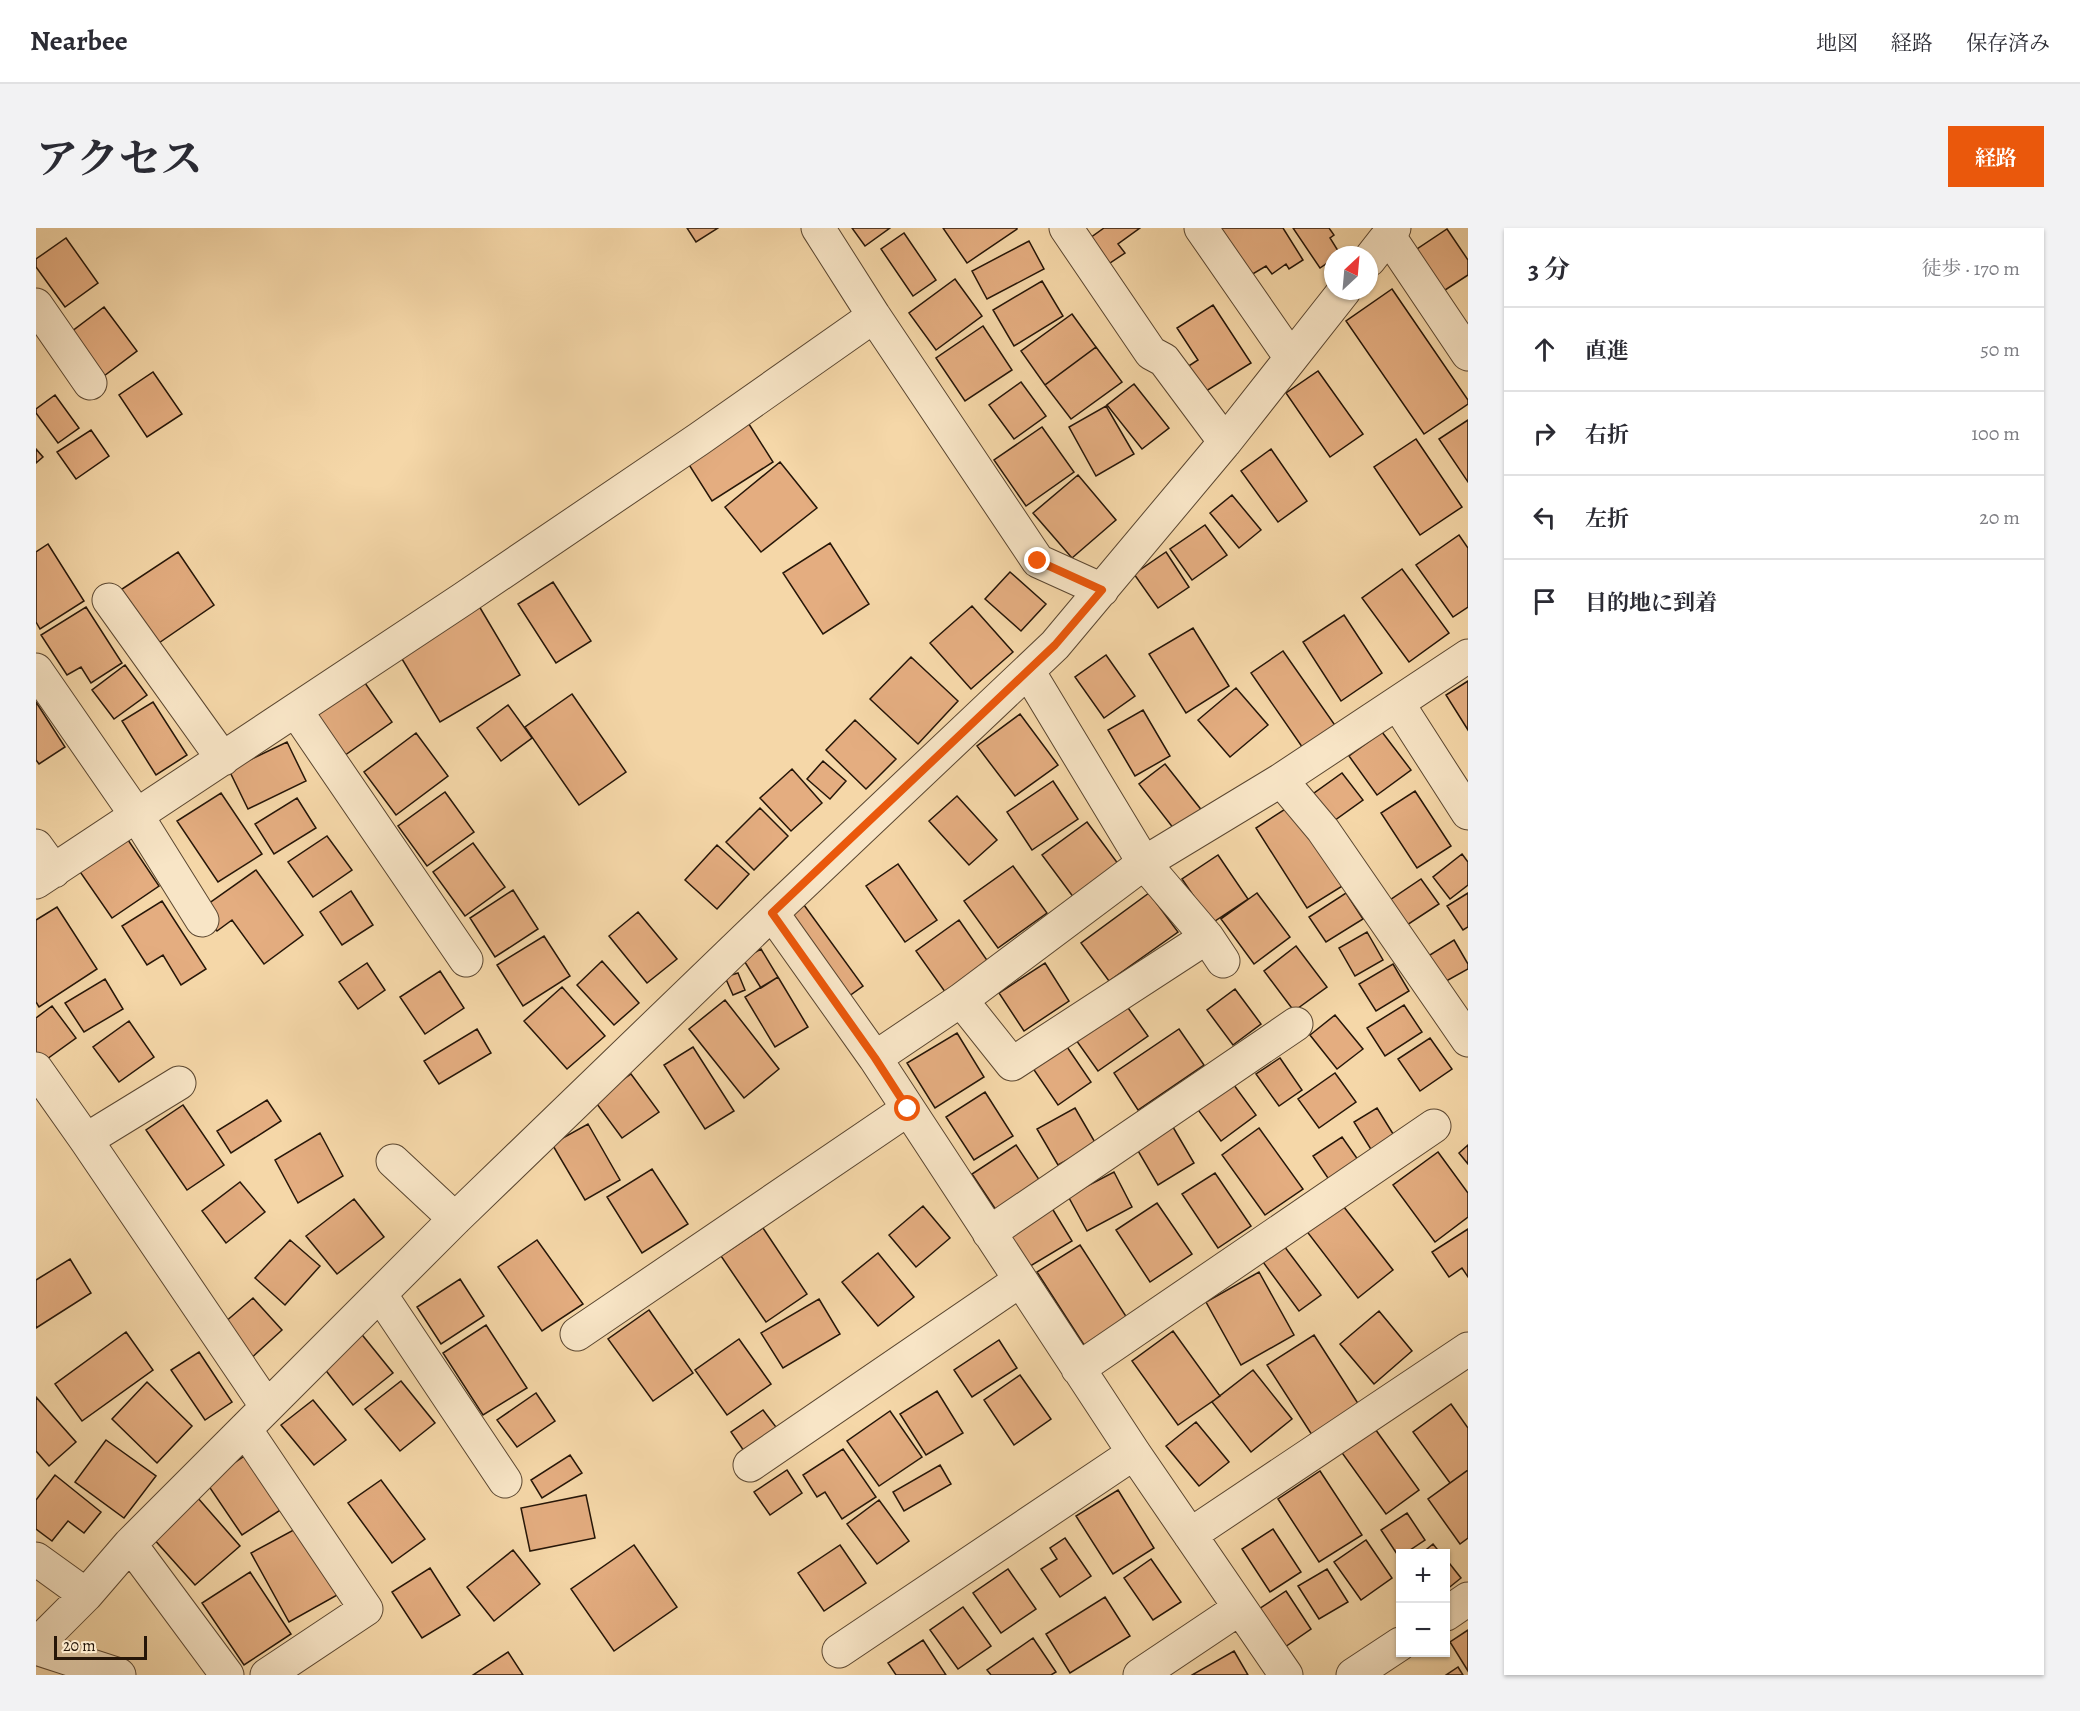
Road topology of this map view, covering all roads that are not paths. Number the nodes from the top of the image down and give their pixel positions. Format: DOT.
graph roads {
  1 [pos="818,228"];
  2 [pos="1066,228"];
  3 [pos="1201,228"];
  4 [pos="1384,241"];
  5 [pos="1337,300"];
  6 [pos="36,305"];
  7 [pos="874,316"];
  8 [pos="1468,354"];
  9 [pos="1291,358"];
  10 [pos="90,383"];
  11 [pos="1225,442"];
  12 [pos="1102,590"];
  13 [pos="109,600"];
  14 [pos="1468,656"];
  15 [pos="36,670"];
  16 [pos="1028,671"];
  17 [pos="1398,704"];
  18 [pos="296,711"];
  19 [pos="223,759"];
  20 [pos="1281,780"];
  21 [pos="1468,813"];
  22 [pos="137,816"];
  23 [pos="1144,863"];
  24 [pos="42,866"];
  25 [pos="772,913"];
  26 [pos="202,920"];
  27 [pos="466,960"];
  28 [pos="961,1000"];
  29 [pos="1296,1024"];
  30 [pos="1468,1040"];
  31 [pos="875,1058"];
  32 [pos="36,1070"];
  33 [pos="179,1083"];
  34 [pos="908,1109"];
  35 [pos="1434,1126"];
  36 [pos="86,1140"];
  37 [pos="393,1161"];
  38 [pos="455,1219"];
  39 [pos="989,1233"];
  40 [pos="1019,1281"];
  41 [pos="380,1294"];
  42 [pos="577,1334"];
  43 [pos="1468,1348"];
  44 [pos="1078,1369"];
  45 [pos="256,1418"];
  46 [pos="1134,1453"];
  47 [pos="750,1465"];
  48 [pos="506,1481"];
  49 [pos="1190,1535"];
  50 [pos="130,1544"];
  51 [pos="36,1558"];
  52 [pos="86,1595"];
  53 [pos="1468,1599"];
  54 [pos="1240,1608"];
  55 [pos="1450,1611"];
  56 [pos="36,1646"];
  57 [pos="1396,1647"];
  58 [pos="839,1651"];
  59 [pos="119,1675"];
  60 [pos="227,1675"];
  61 [pos="267,1675"];
  62 [pos="1140,1675"];
  63 [pos="1287,1675"];
  64 [pos="1353,1675"];
  1 -- 7 [label="street"];
  2 -- 11 [label="street"];
  3 -- 9 [label="street"];
  4 -- 8 [label="street"];
  5 -- 9 [label="street"];
  6 -- 10 [label="street"];
  7 -- 12 [label="street"];
  7 -- 18 [label="street"];
  9 -- 11 [label="street"];
  11 -- 12 [label="street"];
  12 -- 16 [label="street"];
  13 -- 19 [label="street"];
  14 -- 17 [label="street"];
  15 -- 22 [label="street"];
  16 -- 23 [label="street"];
  16 -- 25 [label="street"];
  17 -- 20 [label="street"];
  17 -- 21 [label="street"];
  18 -- 19 [label="street"];
  18 -- 27 [label="street"];
  19 -- 22 [label="street"];
  20 -- 23 [label="street"];
  20 -- 30 [label="street"];
  22 -- 24 [label="street"];
  22 -- 26 [label="street"];
  23 -- 28 [label="street"];
  23 -- 28 [label="street"];
  25 -- 31 [label="street"];
  25 -- 38 [label="street"];
  28 -- 31 [label="street"];
  29 -- 39 [label="street"];
  31 -- 34 [label="street"];
  32 -- 36 [label="street"];
  33 -- 36 [label="street"];
  34 -- 39 [label="street"];
  34 -- 42 [label="street"];
  35 -- 44 [label="street"];
  36 -- 45 [label="street"];
  37 -- 38 [label="street"];
  38 -- 41 [label="street"];
  39 -- 40 [label="street"];
  40 -- 44 [label="street"];
  40 -- 47 [label="street"];
  41 -- 45 [label="street"];
  41 -- 48 [label="street"];
  43 -- 49 [label="street"];
  44 -- 46 [label="street"];
  45 -- 50 [label="street"];
  45 -- 61 [label="street"];
  46 -- 49 [label="street"];
  46 -- 58 [label="street"];
  49 -- 54 [label="street"];
  50 -- 52 [label="street"];
  50 -- 60 [label="street"];
  51 -- 52 [label="street"];
  52 -- 56 [label="street"];
  53 -- 55 [label="street"];
  54 -- 62 [label="street"];
  54 -- 63 [label="street"];
  56 -- 59 [label="street"];
  57 -- 64 [label="street"];
}
